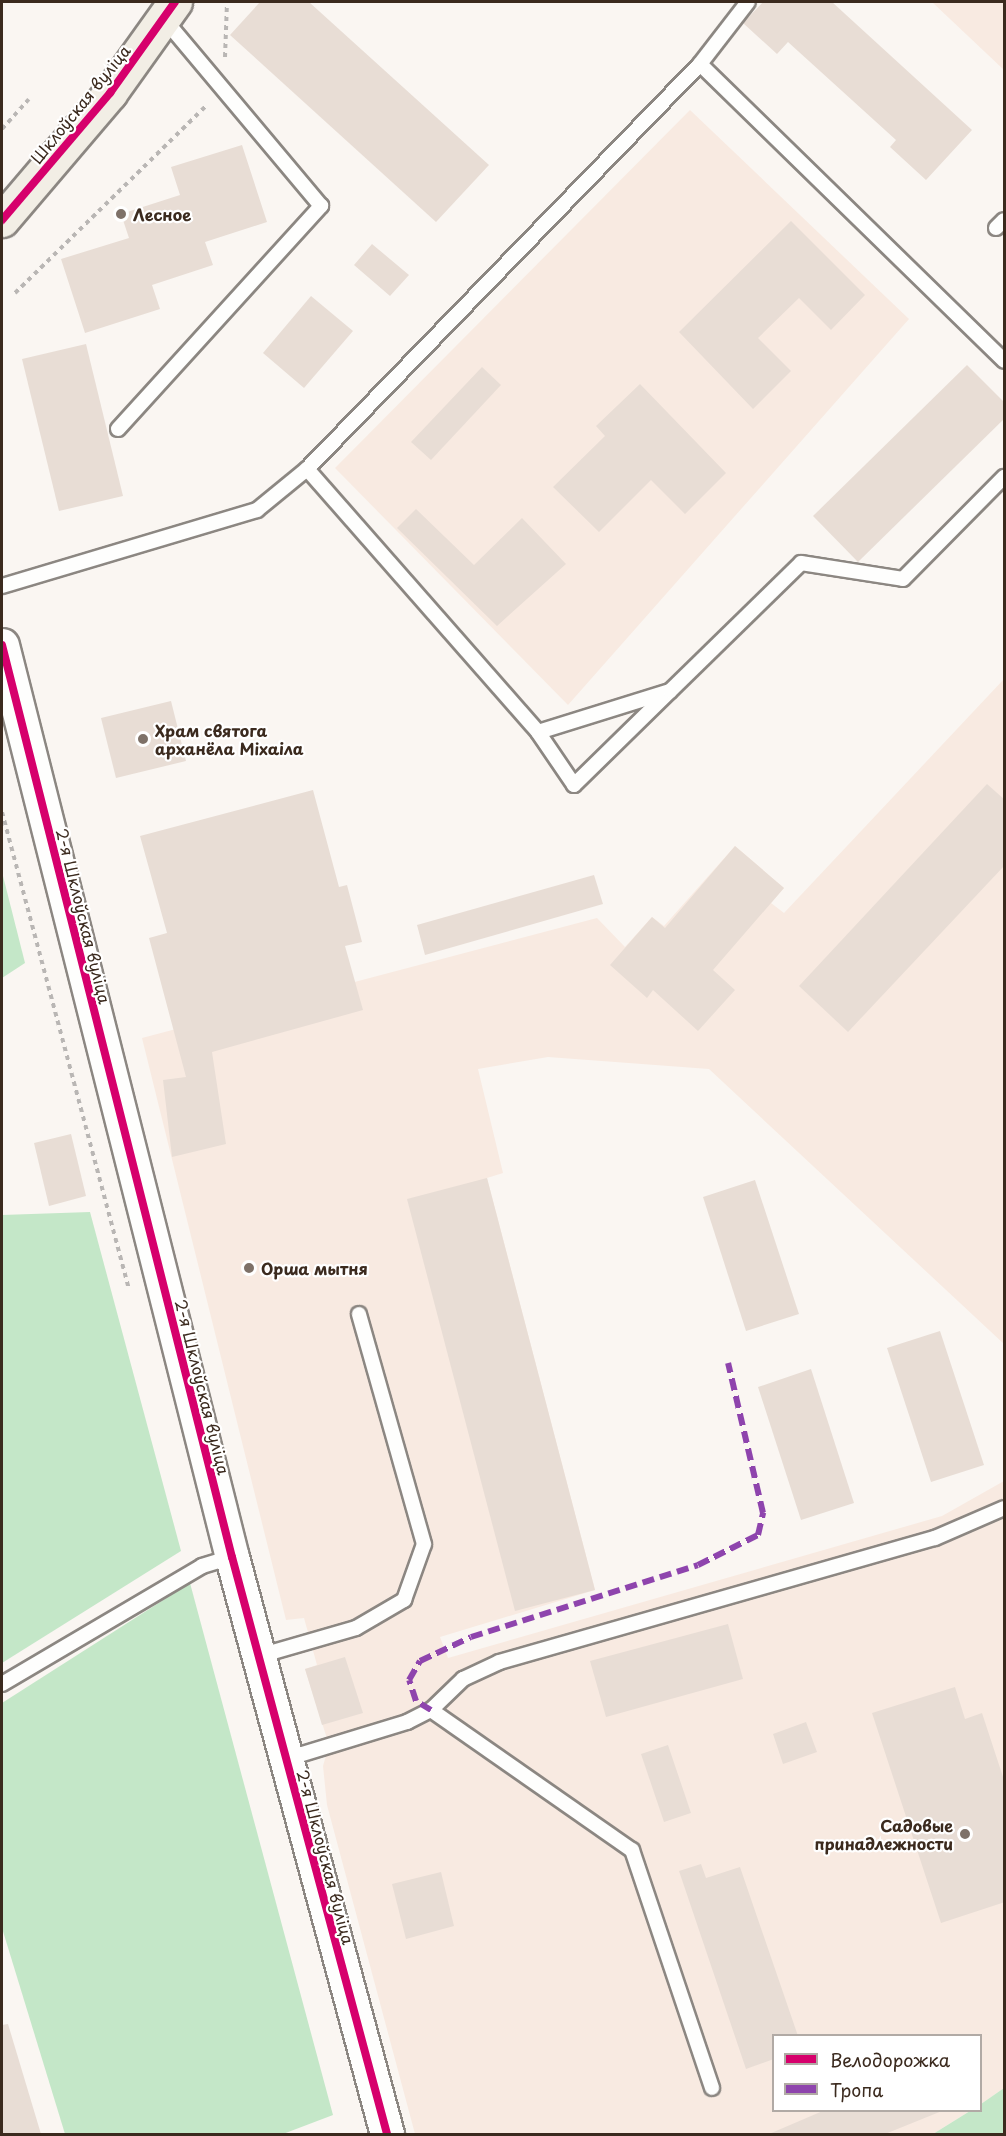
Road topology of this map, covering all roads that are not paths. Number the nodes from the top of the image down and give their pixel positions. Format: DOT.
graph roads {
  1 [pos="748,2"];
  2 [pos="169,10"];
  3 [pos="700,64"];
  4 [pos="2,220"];
  5 [pos="1005,362"];
  6 [pos="118,429"];
  7 [pos="307,469"];
  8 [pos="1005,477"];
  9 [pos="2,586"];
  10 [pos="2,645"];
  11 [pos="670,692"];
  12 [pos="538,732"];
  13 [pos="359,1314"];
  14 [pos="1005,1508"];
  15 [pos="232,1557"];
  16 [pos="259,1656"];
  17 [pos="2,1684"];
  18 [pos="431,1710"];
  19 [pos="286,1759"];
  20 [pos="712,2088"];
  21 [pos="382,2133"];
  1 -- 3 [label="lane"];
  2 -- 4 [label="main road, Шклоўская вуліца"];
  2 -- 6 [label="lane"];
  3 -- 5 [label="lane"];
  3 -- 7 [label="lane"];
  7 -- 9 [label="lane"];
  7 -- 12 [label="lane"];
  8 -- 11 [label="lane"];
  10 -- 15 [label="street, 2-я Шклоўская вуліца"];
  11 -- 12 [label="lane"];
  11 -- 12 [label="lane"];
  13 -- 16 [label="lane"];
  14 -- 18 [label="lane"];
  15 -- 16 [label="street, 2-я Шклоўская вуліца"];
  15 -- 17 [label="lane"];
  16 -- 19 [label="street, 2-я Шклоўская вуліца"];
  18 -- 19 [label="lane"];
  18 -- 20 [label="lane"];
  19 -- 21 [label="street, 2-я Шклоўская вуліца"];
}
